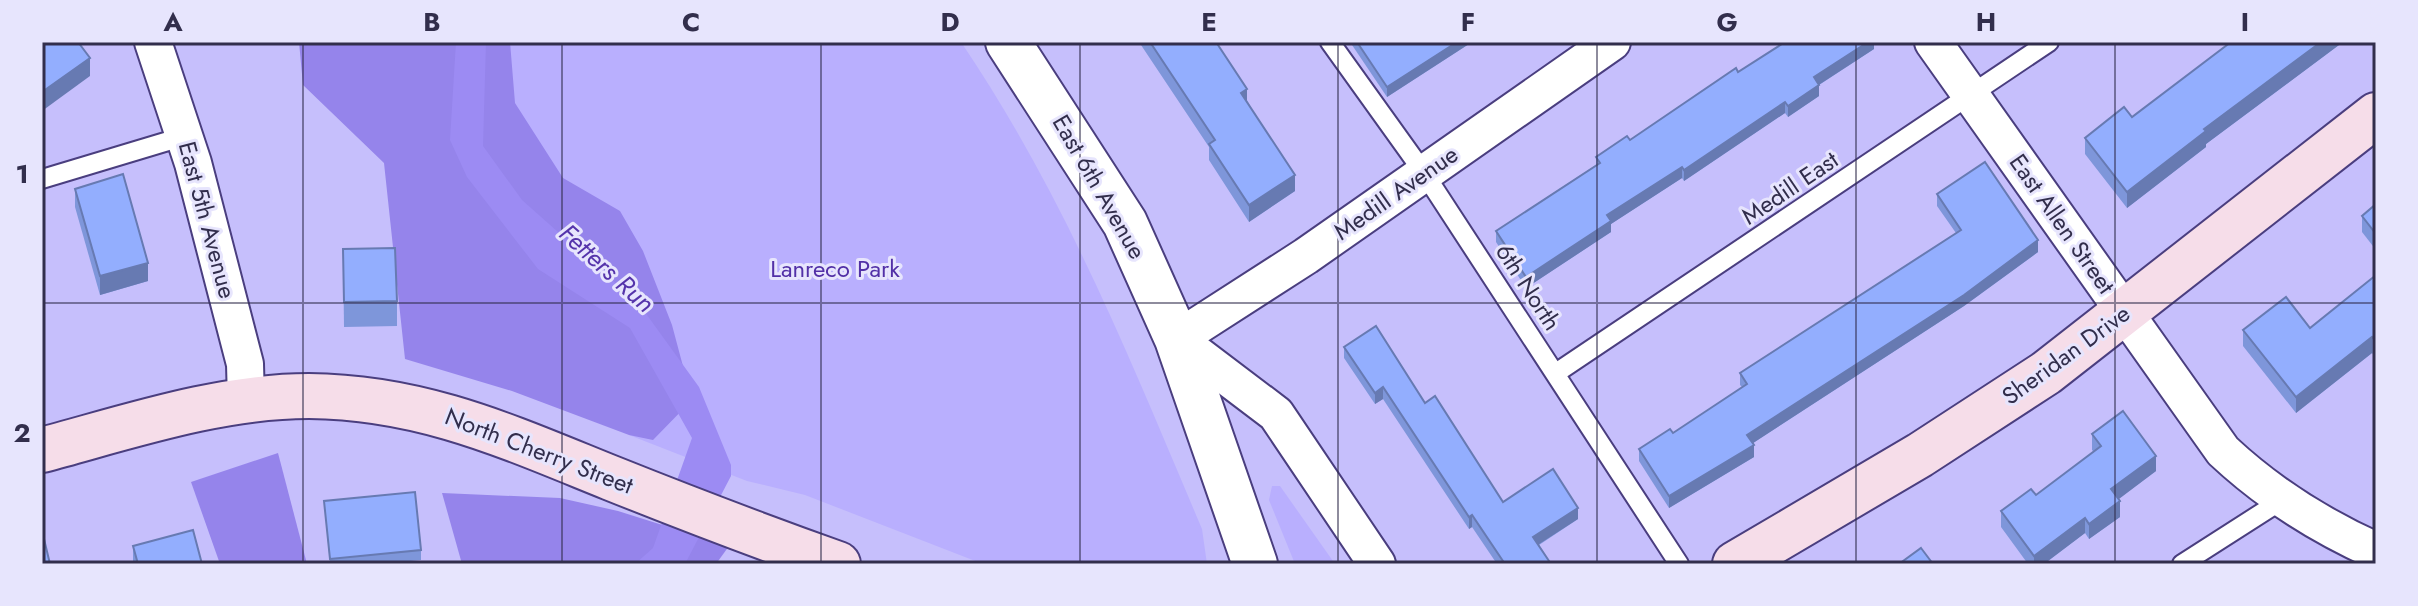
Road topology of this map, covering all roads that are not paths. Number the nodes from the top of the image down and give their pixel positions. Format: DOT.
graph roads {
  1 [pos="153,42"];
  2 [pos="1008,42"];
  3 [pos="1330,42"];
  4 [pos="1612,42"];
  5 [pos="1933,42"];
  6 [pos="2049,42"];
  7 [pos="1971,96"];
  8 [pos="2376,115"];
  9 [pos="185,136"];
  10 [pos="1424,173"];
  11 [pos="42,179"];
  12 [pos="2125,313"];
  13 [pos="1177,339"];
  14 [pos="1556,373"];
  15 [pos="246,401"];
  16 [pos="42,450"];
  17 [pos="2282,500"];
  18 [pos="2376,551"];
  19 [pos="838,564"];
  20 [pos="1255,564"];
  21 [pos="1377,564"];
  22 [pos="1679,564"];
  23 [pos="1735,564"];
  24 [pos="2182,564"];
  1 -- 9 [label="street, East 5th Avenue"];
  2 -- 13 [label="street, East 6th Avenue"];
  3 -- 10 [label="lane, 6th North"];
  4 -- 10 [label="street, Medill Avenue"];
  5 -- 7 [label="street, East Allen Street"];
  6 -- 7 [label="lane, Medill East"];
  7 -- 12 [label="street, East Allen Street"];
  7 -- 14 [label="lane, Medill East"];
  8 -- 12 [label="main road, Sheridan Drive"];
  9 -- 11 [label="lane"];
  9 -- 15 [label="street, East 5th Avenue"];
  10 -- 13 [label="street, Medill Avenue"];
  10 -- 14 [label="lane, 6th North"];
  12 -- 17 [label="street, East Allen Street"];
  12 -- 23 [label="main road, Sheridan Drive"];
  13 -- 20 [label="street, East 6th Avenue"];
  13 -- 21 [label="street, East 6th Avenue"];
  14 -- 22 [label="lane, 6th North"];
  15 -- 16 [label="main road, North Cherry Street"];
  15 -- 19 [label="main road, North Cherry Street"];
  17 -- 18 [label="street, East Allen Street"];
  17 -- 24 [label="lane"];
}
